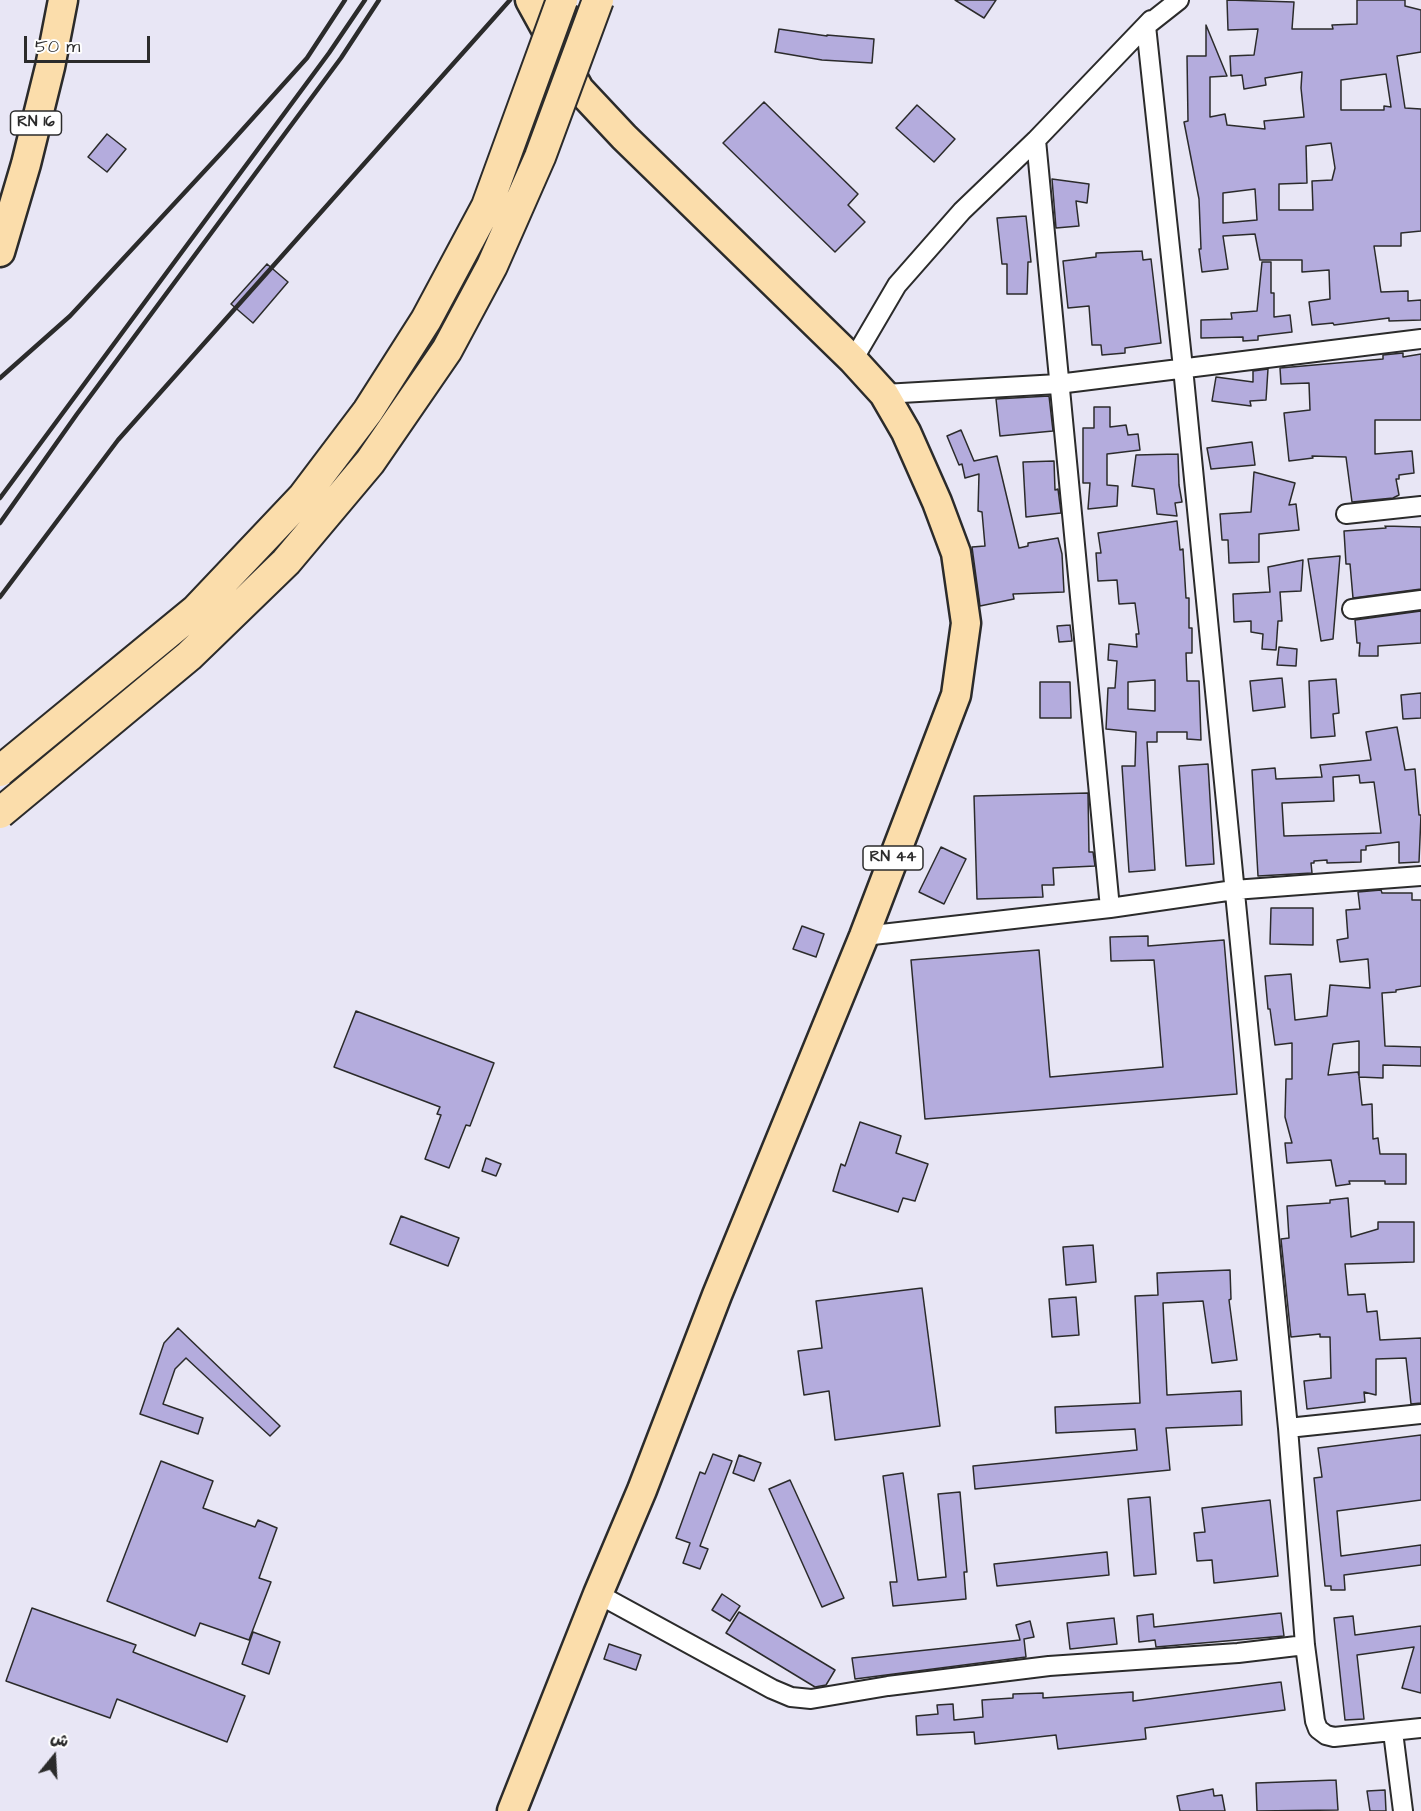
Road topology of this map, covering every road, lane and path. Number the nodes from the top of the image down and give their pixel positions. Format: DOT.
graph roads {
  1 [pos="63,0"];
  2 [pos="530,0"];
  3 [pos="562,0"];
  4 [pos="598,0"];
  5 [pos="1172,0"];
  6 [pos="1179,0"];
  7 [pos="1146,26"];
  8 [pos="1036,140"];
  9 [pos="1,248"];
  10 [pos="1421,339"];
  11 [pos="853,360"];
  12 [pos="1184,368"];
  13 [pos="1058,384"];
  14 [pos="884,394"];
  15 [pos="1421,506"];
  16 [pos="1346,514"];
  17 [pos="1421,600"];
  18 [pos="1352,609"];
  19 [pos="0,771"];
  20 [pos="0,813"];
  21 [pos="1421,876"];
  22 [pos="1234,890"];
  23 [pos="1110,908"];
  24 [pos="864,936"];
  25 [pos="1421,1414"];
  26 [pos="1288,1428"];
  27 [pos="598,1594"];
  28 [pos="1305,1645"];
  29 [pos="1421,1728"];
  30 [pos="1393,1732"];
  31 [pos="512,1811"];
  32 [pos="1403,1811"];
  1 -- 9 [label="main road, RN 16"];
  2 -- 11 [label="main road, RN 44"];
  3 -- 19 [label="highway, bridge"];
  4 -- 20 [label="highway, bridge"];
  5 -- 7 [label="street"];
  6 -- 7 [label="street"];
  7 -- 8 [label="street"];
  7 -- 12 [label="street"];
  8 -- 11 [label="street"];
  8 -- 13 [label="street"];
  10 -- 12 [label="street"];
  11 -- 14 [label="main road, RN 44"];
  12 -- 13 [label="street"];
  12 -- 22 [label="street"];
  13 -- 14 [label="street"];
  13 -- 23 [label="street"];
  14 -- 24 [label="main road, RN 44"];
  15 -- 16 [label="street"];
  17 -- 18 [label="street"];
  21 -- 22 [label="street"];
  22 -- 23 [label="street"];
  22 -- 26 [label="street"];
  23 -- 24 [label="street"];
  24 -- 27 [label="main road, RN 44"];
  25 -- 26 [label="street"];
  26 -- 28 [label="street"];
  27 -- 28 [label="street"];
  27 -- 31 [label="main road, RN 44"];
  28 -- 30 [label="street"];
  29 -- 30 [label="street"];
  30 -- 32 [label="street"];
}
